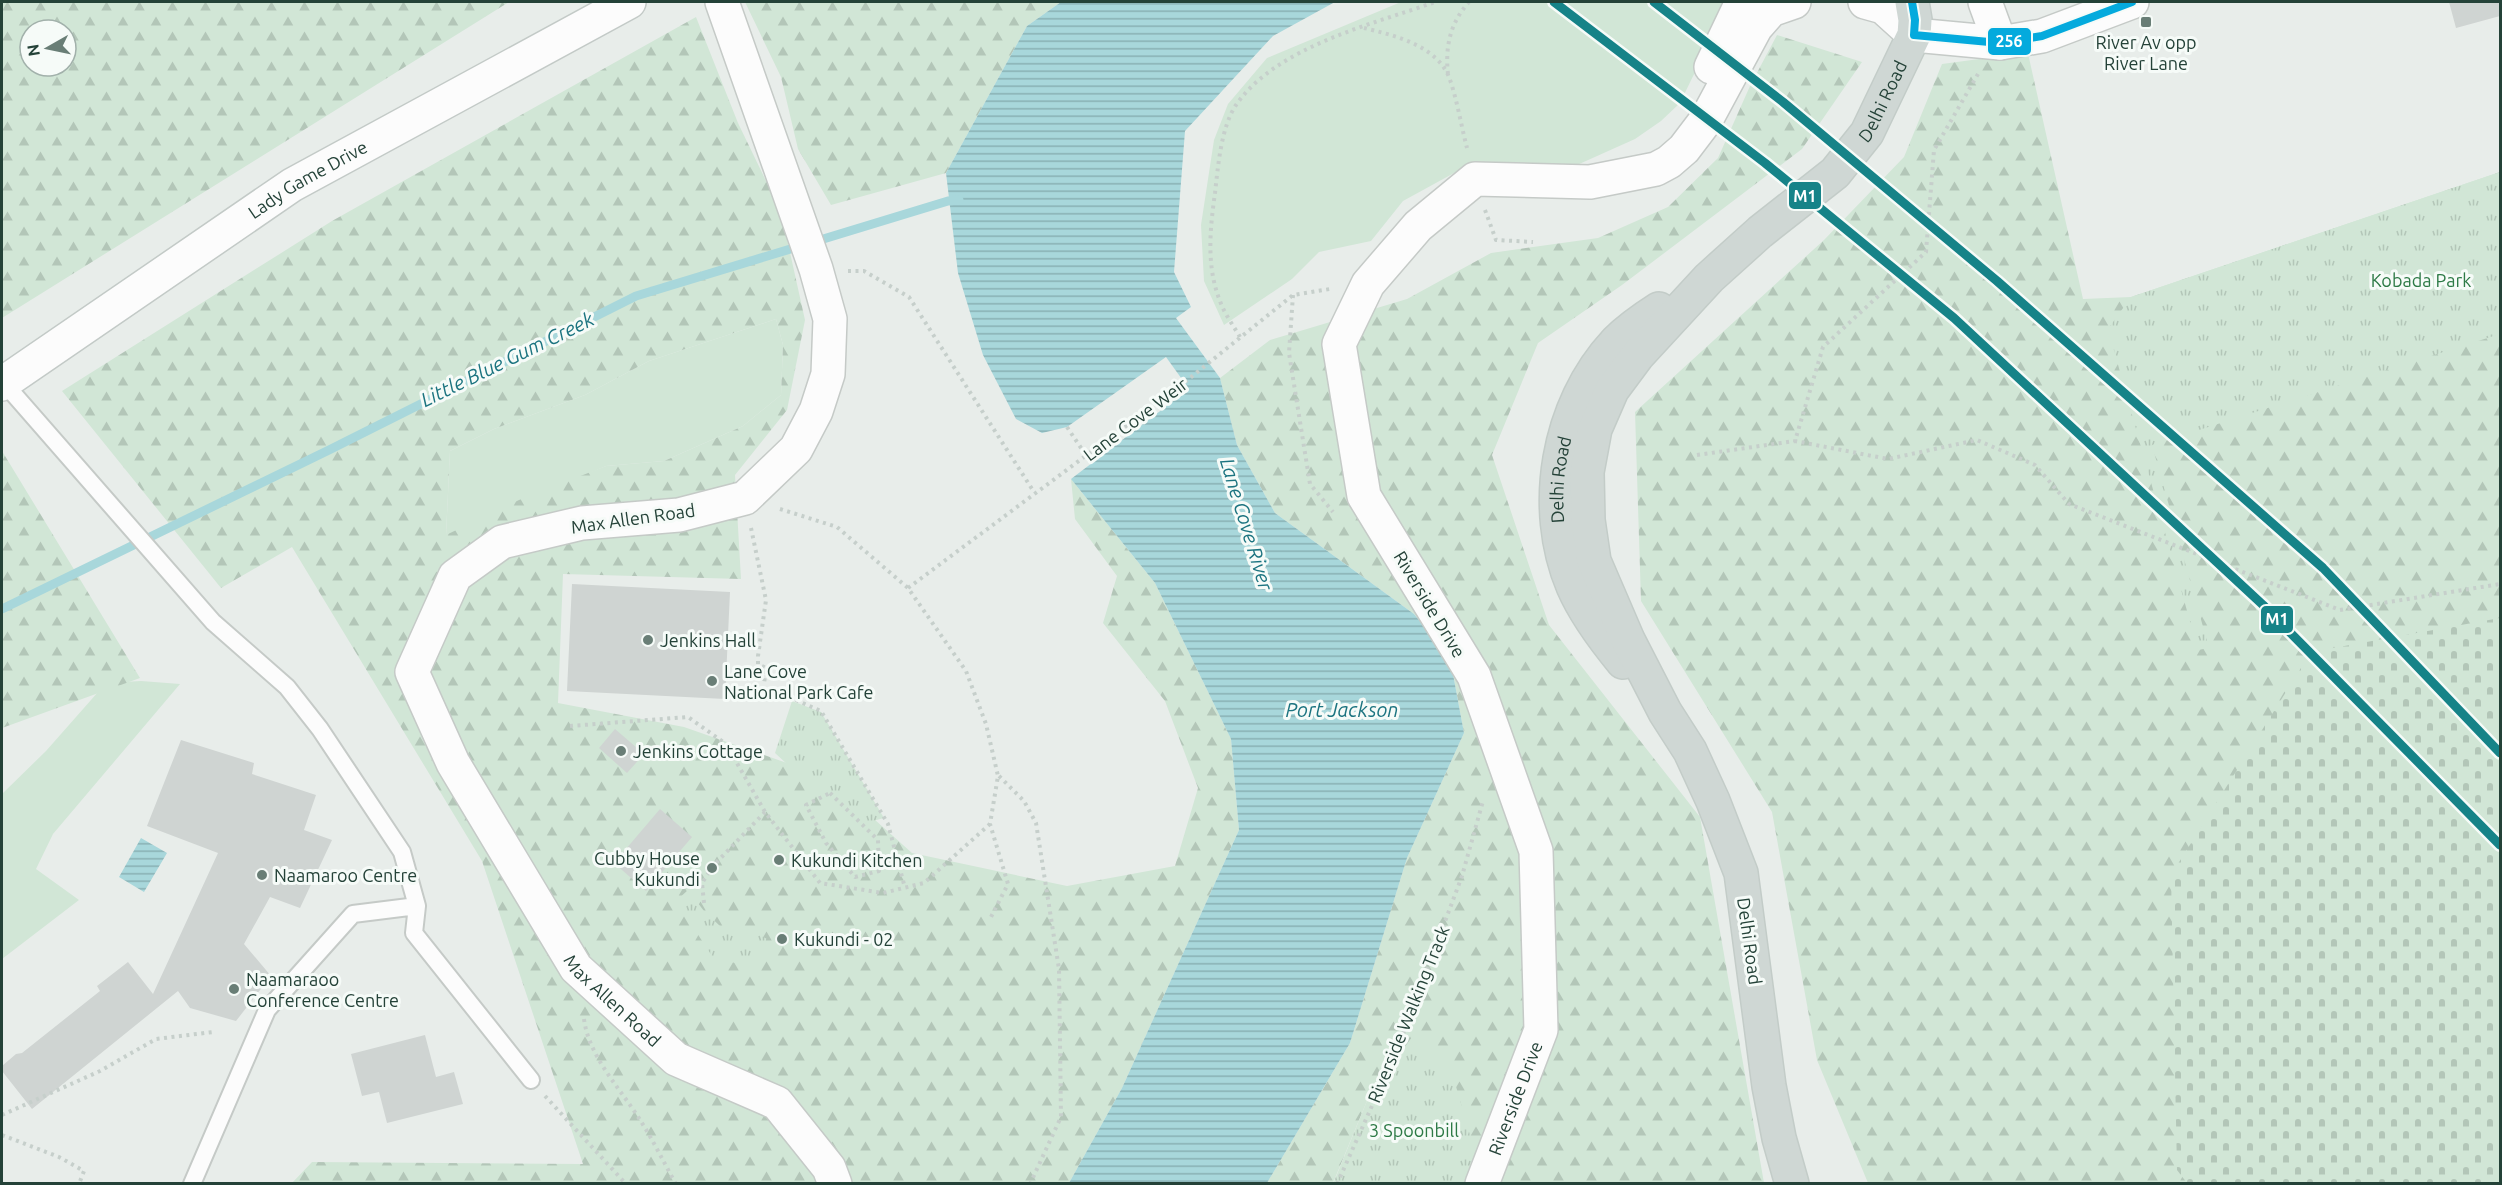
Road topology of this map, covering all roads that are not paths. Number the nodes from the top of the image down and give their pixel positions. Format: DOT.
graph roads {
  1 [pos="629,2"];
  2 [pos="722,2"];
  3 [pos="1742,2"];
  4 [pos="1794,2"];
  5 [pos="1864,2"];
  6 [pos="1912,2"];
  7 [pos="1985,2"];
  8 [pos="2132,2"];
  9 [pos="1914,35"];
  10 [pos="1989,42"];
  11 [pos="1590,182"];
  12 [pos="3,383"];
  13 [pos="417,906"];
  14 [pos="531,1080"];
  15 [pos="192,1184"];
  16 [pos="835,1184"];
  17 [pos="1482,1184"];
  18 [pos="1792,1184"];
  1 -- 12 [label="street, Lady Game Drive"];
  2 -- 16 [label="street, Max Allen Road"];
  3 -- 11 [label="street"];
  4 -- 11 [label="street"];
  5 -- 9 [label="street"];
  6 -- 9 [label="main road, Delhi Road"];
  7 -- 10 [label="street"];
  8 -- 10 [label="street"];
  9 -- 10 [label="street"];
  9 -- 18 [label="main road, Delhi Road"];
  11 -- 17 [label="street, Riverside Drive"];
  12 -- 13 [label="lane"];
  13 -- 14 [label="lane"];
  13 -- 15 [label="lane"];
}
